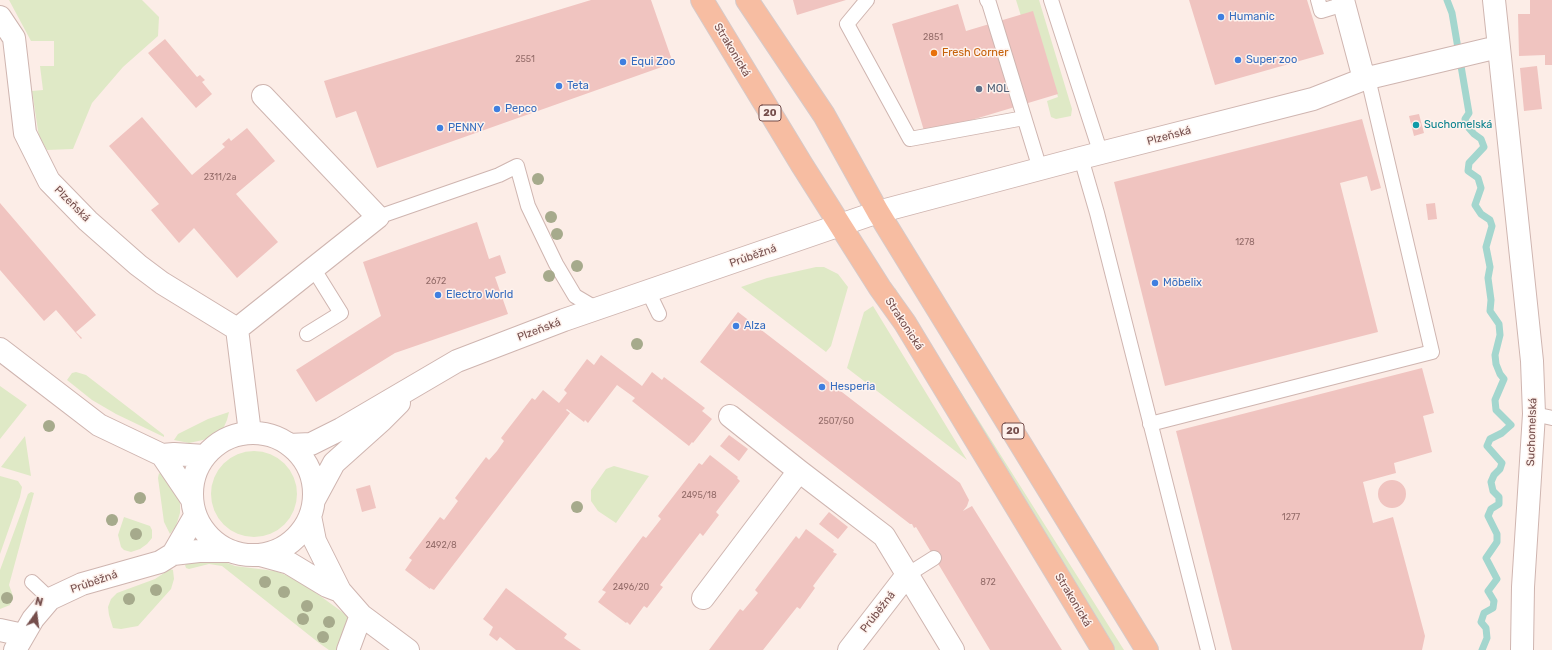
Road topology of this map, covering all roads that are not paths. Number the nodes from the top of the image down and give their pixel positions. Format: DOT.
graph roads {
  1 [pos="702,0"];
  2 [pos="747,0"];
  3 [pos="867,0"];
  4 [pos="987,0"];
  5 [pos="1052,0"];
  6 [pos="1318,0"];
  7 [pos="1494,0"];
  8 [pos="1343,2"];
  9 [pos="0,17"];
  10 [pos="1498,47"];
  11 [pos="1366,79"];
  12 [pos="263,96"];
  13 [pos="1024,118"];
  14 [pos="1091,156"];
  15 [pos="1040,169"];
  16 [pos="878,212"];
  17 [pos="378,217"];
  18 [pos="840,226"];
  19 [pos="313,268"];
  20 [pos="657,288"];
  21 [pos="598,309"];
  22 [pos="659,314"];
  23 [pos="237,329"];
  24 [pos="307,334"];
  25 [pos="0,349"];
  26 [pos="417,383"];
  27 [pos="730,416"];
  28 [pos="1543,416"];
  29 [pos="1150,424"];
  30 [pos="250,433"];
  31 [pos="289,445"];
  32 [pos="162,455"];
  33 [pos="205,456"];
  34 [pos="799,471"];
  35 [pos="193,507"];
  36 [pos="312,508"];
  37 [pos="230,551"];
  38 [pos="173,554"];
  39 [pos="260,555"];
  40 [pos="934,558"];
  41 [pos="907,575"];
  42 [pos="32,582"];
  43 [pos="340,591"];
  44 [pos="704,598"];
  45 [pos="50,599"];
  46 [pos="361,615"];
  47 [pos="0,630"];
  48 [pos="19,643"];
  49 [pos="348,650"];
  50 [pos="408,650"];
  51 [pos="849,650"];
  52 [pos="954,650"];
  53 [pos="1103,650"];
  54 [pos="1147,650"];
  55 [pos="1208,650"];
  56 [pos="1522,650"];
  1 -- 18 [label="main road, Strakonická / 20"];
  2 -- 16 [label="main road, 20"];
  3 -- 13 [label="lane"];
  4 -- 13 [label="lane"];
  5 -- 14 [label="lane"];
  6 -- 8 [label="lane"];
  7 -- 10 [label="street, Suchomelská"];
  8 -- 11 [label="street"];
  9 -- 23 [label="street, Plzeňská"];
  10 -- 11 [label="street, Plzeňská"];
  10 -- 28 [label="street, Suchomelská"];
  11 -- 14 [label="street, Plzeňská"];
  11 -- 29 [label="lane"];
  12 -- 17 [label="street"];
  13 -- 15 [label="lane"];
  14 -- 15 [label="street, Plzeňská"];
  14 -- 29 [label="lane"];
  15 -- 16 [label="street, Plzeňská"];
  16 -- 18 [label="street, Plzeňská"];
  16 -- 54 [label="main road, 20"];
  17 -- 19 [label="street"];
  17 -- 21 [label="lane"];
  18 -- 20 [label="street, Průběžná"];
  18 -- 53 [label="main road, Strakonická / 20"];
  19 -- 23 [label="street"];
  19 -- 24 [label="lane"];
  20 -- 21 [label="street, Plzeňská"];
  20 -- 22 [label="lane"];
  21 -- 26 [label="street, Plzeňská"];
  23 -- 30 [label="street"];
  25 -- 32 [label="street"];
  26 -- 31 [label="street, Plzeňská"];
  26 -- 36 [label="street, Plzeňská"];
  27 -- 34 [label="street"];
  28 -- 56 [label="street, Suchomelská"];
  29 -- 55 [label="lane"];
  30 -- 31 [label="street"];
  30 -- 33 [label="street"];
  31 -- 36 [label="street"];
  32 -- 33 [label="street"];
  32 -- 35 [label="street"];
  33 -- 35 [label="street"];
  34 -- 41 [label="street"];
  34 -- 44 [label="street"];
  35 -- 37 [label="street"];
  35 -- 38 [label="street"];
  36 -- 39 [label="street"];
  36 -- 43 [label="street"];
  37 -- 38 [label="street, Průběžná"];
  37 -- 39 [label="street"];
  38 -- 45 [label="street, Průběžná"];
  39 -- 43 [label="street"];
  40 -- 41 [label="lane"];
  41 -- 51 [label="street, Průběžná"];
  41 -- 52 [label="street"];
  42 -- 45 [label="lane"];
  43 -- 46 [label="street"];
  45 -- 48 [label="street, Průběžná"];
  46 -- 49 [label="street"];
  46 -- 50 [label="street"];
  47 -- 48 [label="street"];
}
